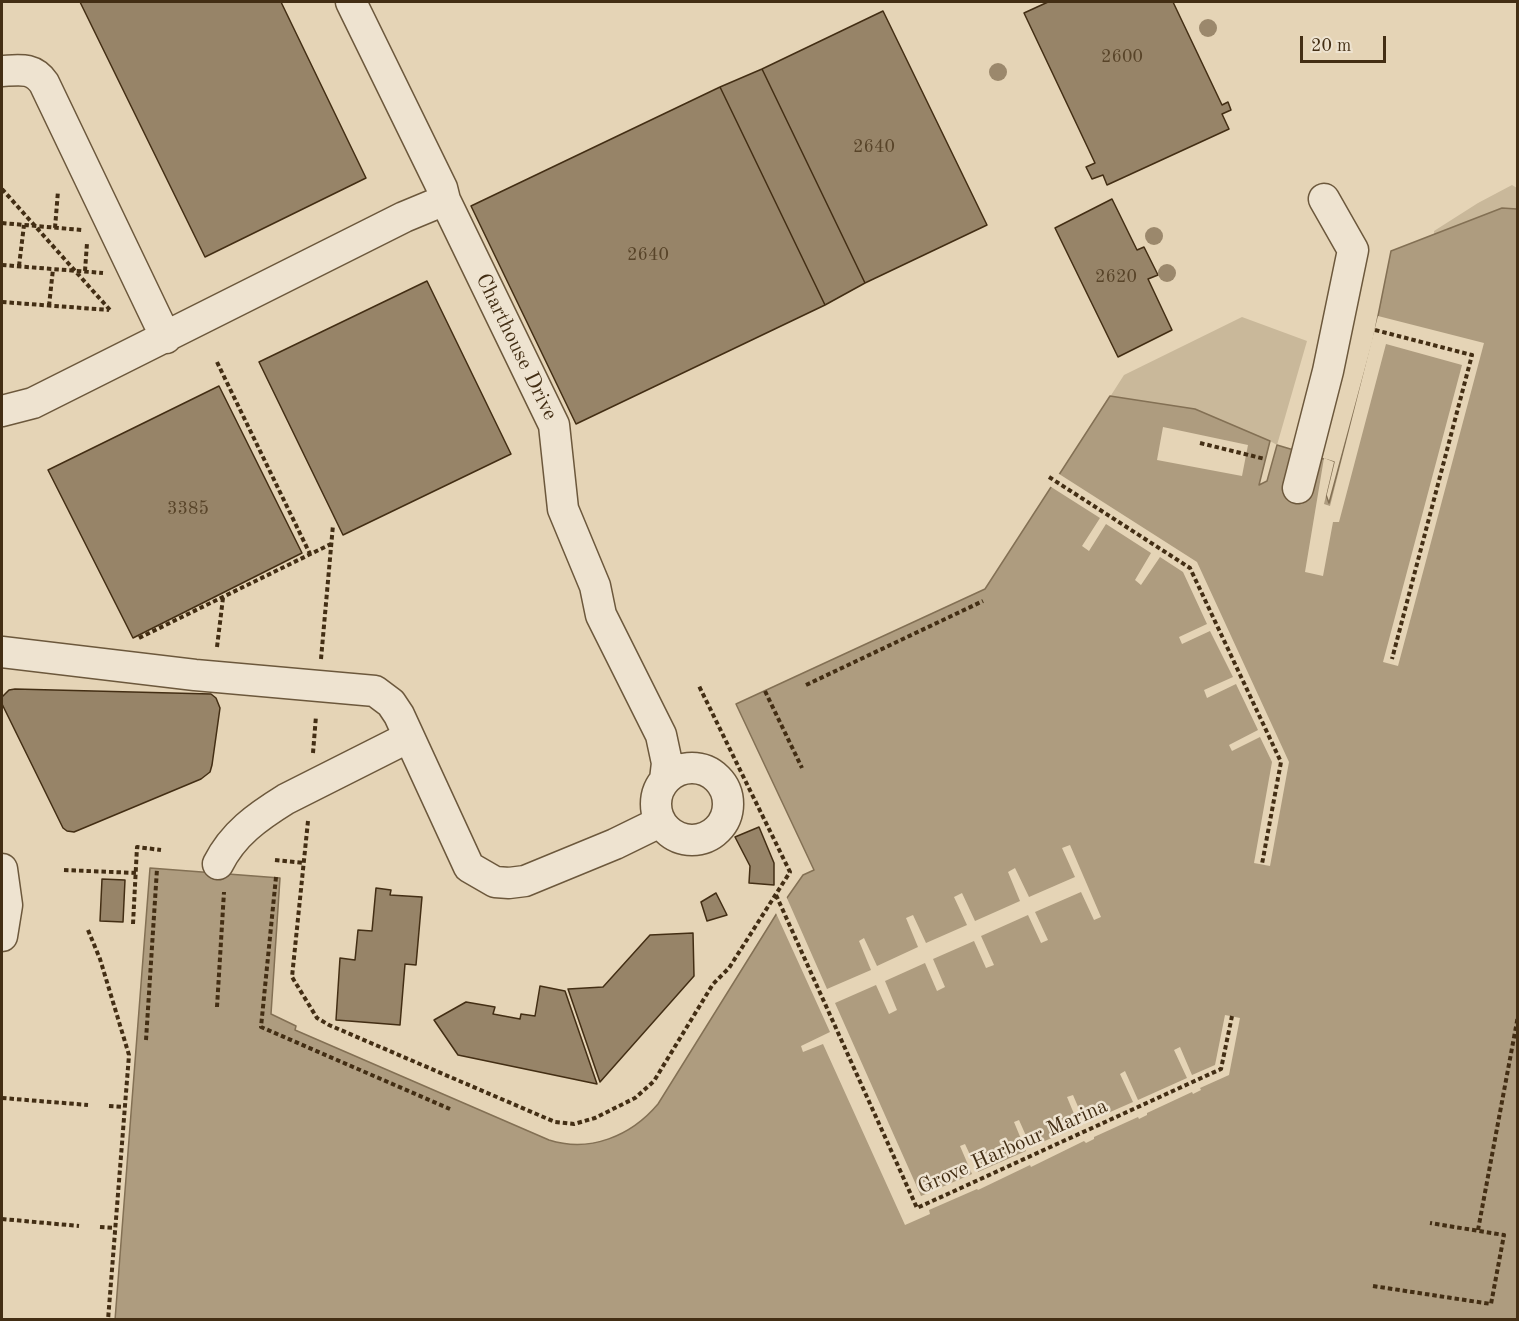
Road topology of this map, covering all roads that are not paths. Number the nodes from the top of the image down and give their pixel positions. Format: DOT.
graph roads {
  1 [pos="351,2"];
  2 [pos="2,71"];
  3 [pos="1324,199"];
  4 [pos="445,200"];
  5 [pos="166,338"];
  6 [pos="2,411"];
  7 [pos="1298,488"];
  8 [pos="2,652"];
  9 [pos="661,735"];
  10 [pos="409,737"];
  11 [pos="702,769"];
  12 [pos="665,780"];
  13 [pos="660,822"];
  14 [pos="2,869"];
  15 [pos="221,875"];
  16 [pos="2,936"];
  1 -- 4 [label="street, Charthouse Drive"];
  2 -- 5 [label="street"];
  3 -- 7 [label="street"];
  4 -- 5 [label="street"];
  4 -- 9 [label="street, Charthouse Drive"];
  5 -- 6 [label="street"];
  8 -- 10 [label="street"];
  9 -- 11 [label="street, Charthouse Drive"];
  9 -- 12 [label="street, Charthouse Drive"];
  10 -- 13 [label="street"];
  10 -- 15 [label="street"];
  11 -- 12 [label="street"];
  11 -- 13 [label="street"];
  12 -- 13 [label="street"];
  14 -- 16 [label="street"];
}
